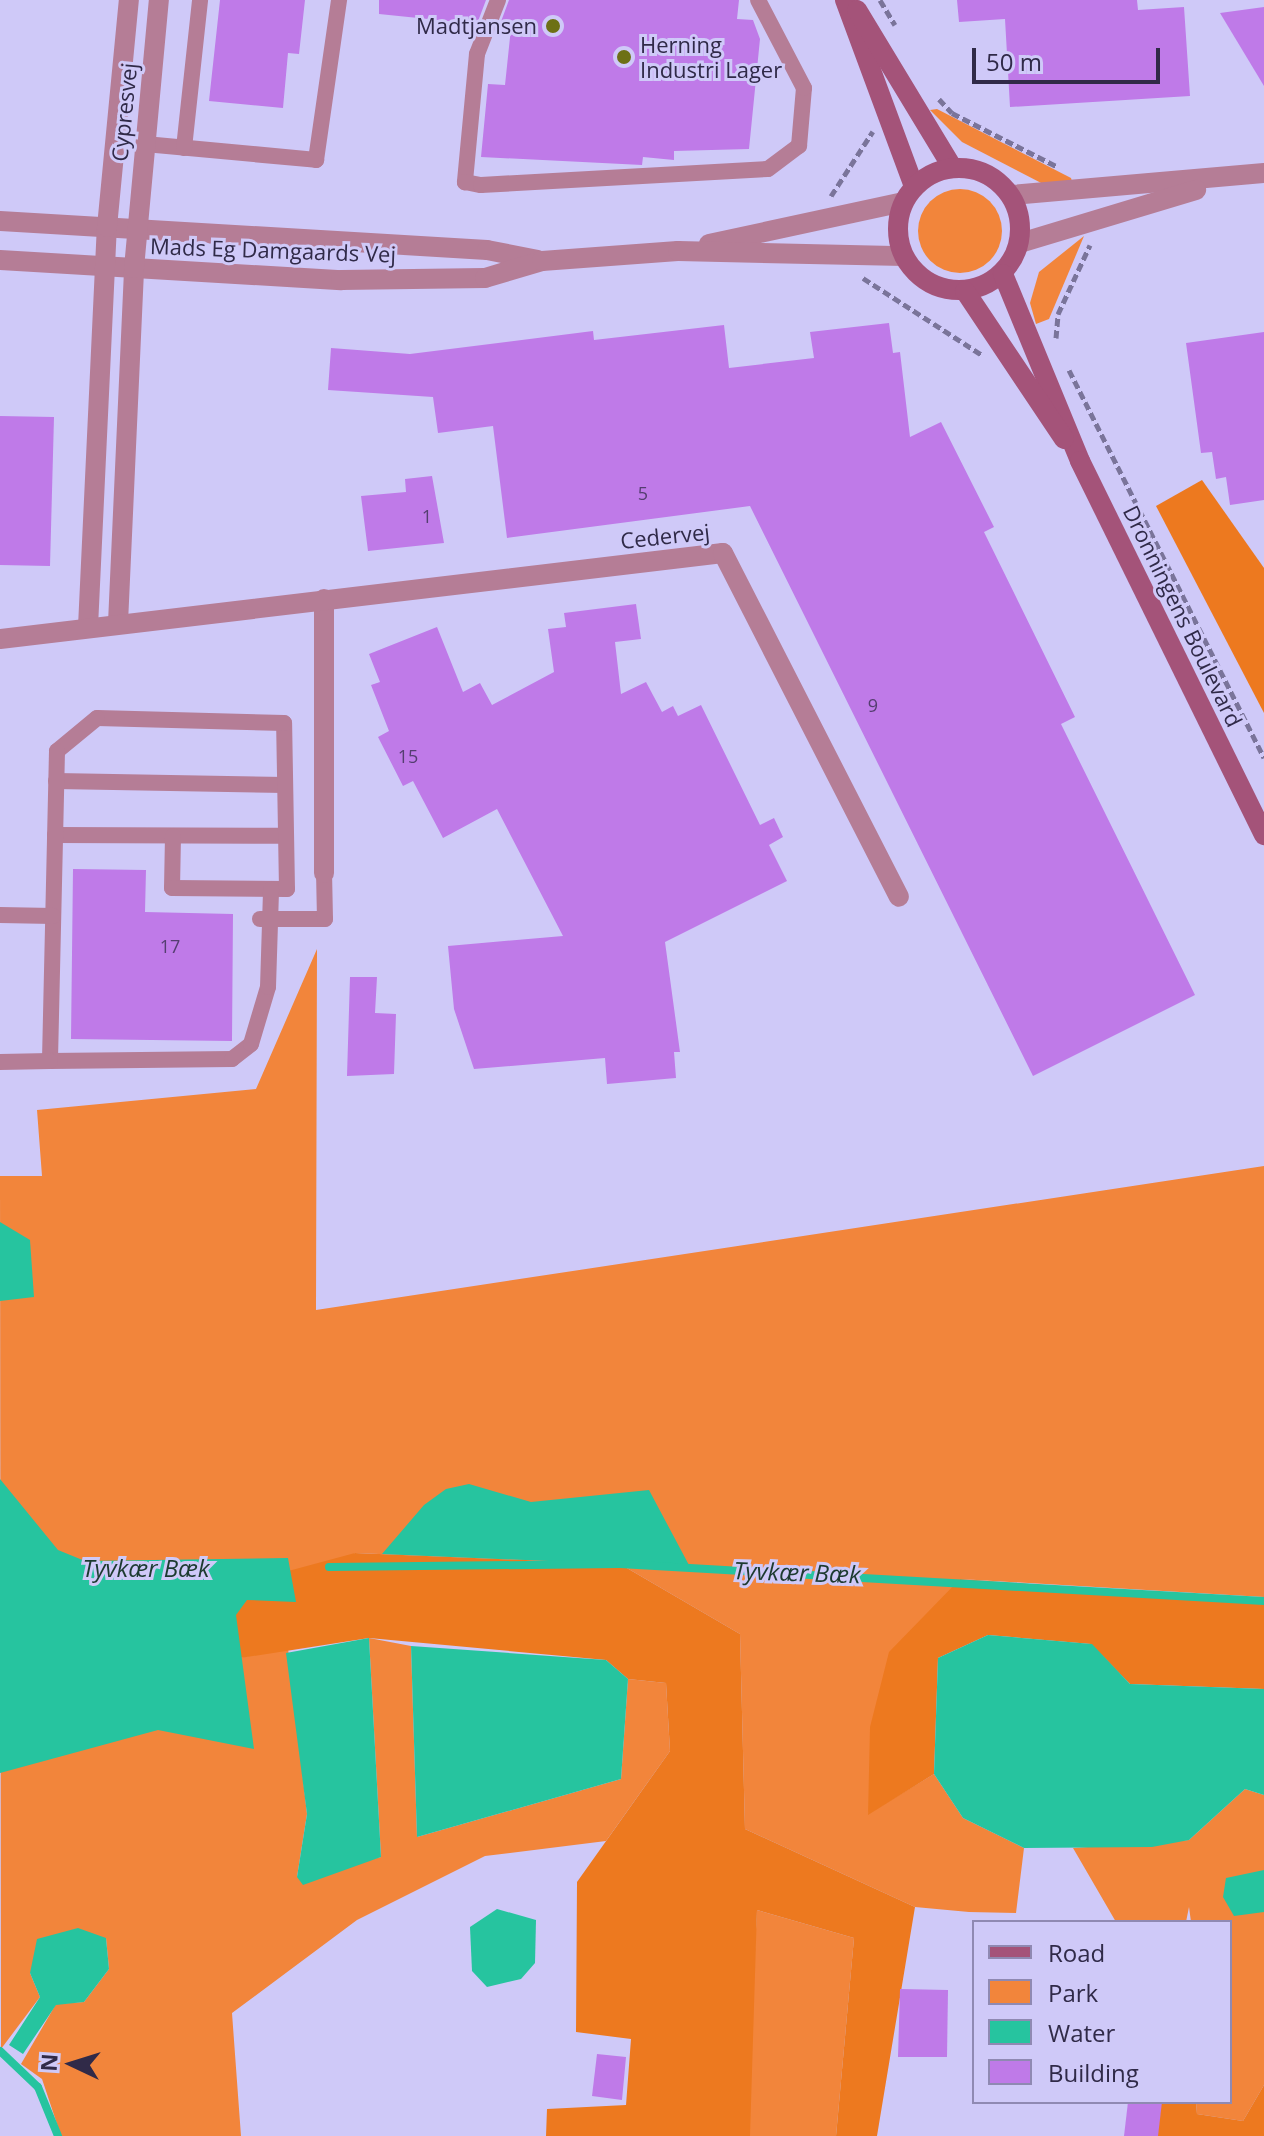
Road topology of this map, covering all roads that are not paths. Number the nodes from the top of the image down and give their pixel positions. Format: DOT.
graph roads {
  1 [pos="129,0"];
  2 [pos="159,0"];
  3 [pos="200,0"];
  4 [pos="339,0"];
  5 [pos="498,0"];
  6 [pos="758,0"];
  7 [pos="847,0"];
  8 [pos="145,144"];
  9 [pos="184,148"];
  10 [pos="952,167"];
  11 [pos="1264,173"];
  12 [pos="1237,177"];
  13 [pos="909,194"];
  14 [pos="1012,195"];
  15 [pos="0,221"];
  16 [pos="107,227"];
  17 [pos="137,229"];
  18 [pos="1020,243"];
  19 [pos="678,251"];
  20 [pos="904,256"];
  21 [pos="0,260"];
  22 [pos="542,261"];
  23 [pos="105,266"];
  24 [pos="134,268"];
  25 [pos="1003,274"];
  26 [pos="965,291"];
  27 [pos="1080,461"];
  28 [pos="324,599"];
  29 [pos="118,623"];
  30 [pos="88,627"];
  31 [pos="0,639"];
  32 [pos="56,781"];
  33 [pos="285,785"];
  34 [pos="55,835"];
  35 [pos="1264,835"];
  36 [pos="173,836"];
  37 [pos="286,836"];
  38 [pos="324,873"];
  39 [pos="271,889"];
  40 [pos="899,897"];
  41 [pos="0,915"];
  42 [pos="53,916"];
  43 [pos="265,919"];
  44 [pos="50,1061"];
  45 [pos="0,1062"];
  1 -- 16 [label="street, Cypresvej"];
  2 -- 8 [label="street, Cypresvej"];
  3 -- 9 [label="lane"];
  4 -- 9 [label="lane"];
  5 -- 6 [label="lane"];
  7 -- 10 [label="main road"];
  7 -- 13 [label="main road"];
  8 -- 9 [label="lane"];
  8 -- 17 [label="street, Cypresvej"];
  10 -- 13 [label="main road"];
  10 -- 14 [label="main road"];
  11 -- 12 [label="street"];
  12 -- 14 [label="street"];
  12 -- 18 [label="street"];
  13 -- 19 [label="street, Mads Eg Damgaards Vej"];
  13 -- 20 [label="main road"];
  14 -- 18 [label="main road"];
  15 -- 16 [label="street, Mads Eg Damgaards Vej"];
  16 -- 17 [label="street, Mads Eg Damgaards Vej"];
  16 -- 23 [label="street"];
  17 -- 22 [label="street, Mads Eg Damgaards Vej"];
  17 -- 24 [label="street"];
  18 -- 25 [label="main road"];
  19 -- 20 [label="street, Mads Eg Damgaards Vej"];
  19 -- 22 [label="street, Mads Eg Damgaards Vej"];
  20 -- 26 [label="main road"];
  21 -- 23 [label="street, Mads Eg Damgaards Vej"];
  22 -- 24 [label="street, Mads Eg Damgaards Vej"];
  23 -- 24 [label="street, Mads Eg Damgaards Vej"];
  23 -- 30 [label="street"];
  24 -- 29 [label="street"];
  25 -- 26 [label="main road"];
  25 -- 27 [label="main road, Dronningens Boulevard"];
  26 -- 27 [label="main road, Dronningens Boulevard"];
  27 -- 35 [label="main road, Dronningens Boulevard"];
  28 -- 29 [label="street, Cedervej"];
  28 -- 38 [label="street"];
  28 -- 40 [label="street, Cedervej"];
  29 -- 30 [label="street, Cedervej"];
  30 -- 31 [label="street, Cedervej"];
  32 -- 33 [label="lane"];
  32 -- 33 [label="lane"];
  32 -- 34 [label="lane"];
  33 -- 37 [label="lane"];
  34 -- 36 [label="lane"];
  34 -- 42 [label="lane"];
  36 -- 37 [label="lane"];
  36 -- 39 [label="lane"];
  37 -- 39 [label="lane"];
  38 -- 43 [label="lane"];
  39 -- 43 [label="lane"];
  41 -- 42 [label="lane"];
  42 -- 44 [label="lane"];
  43 -- 44 [label="lane"];
  44 -- 45 [label="lane"];
}
